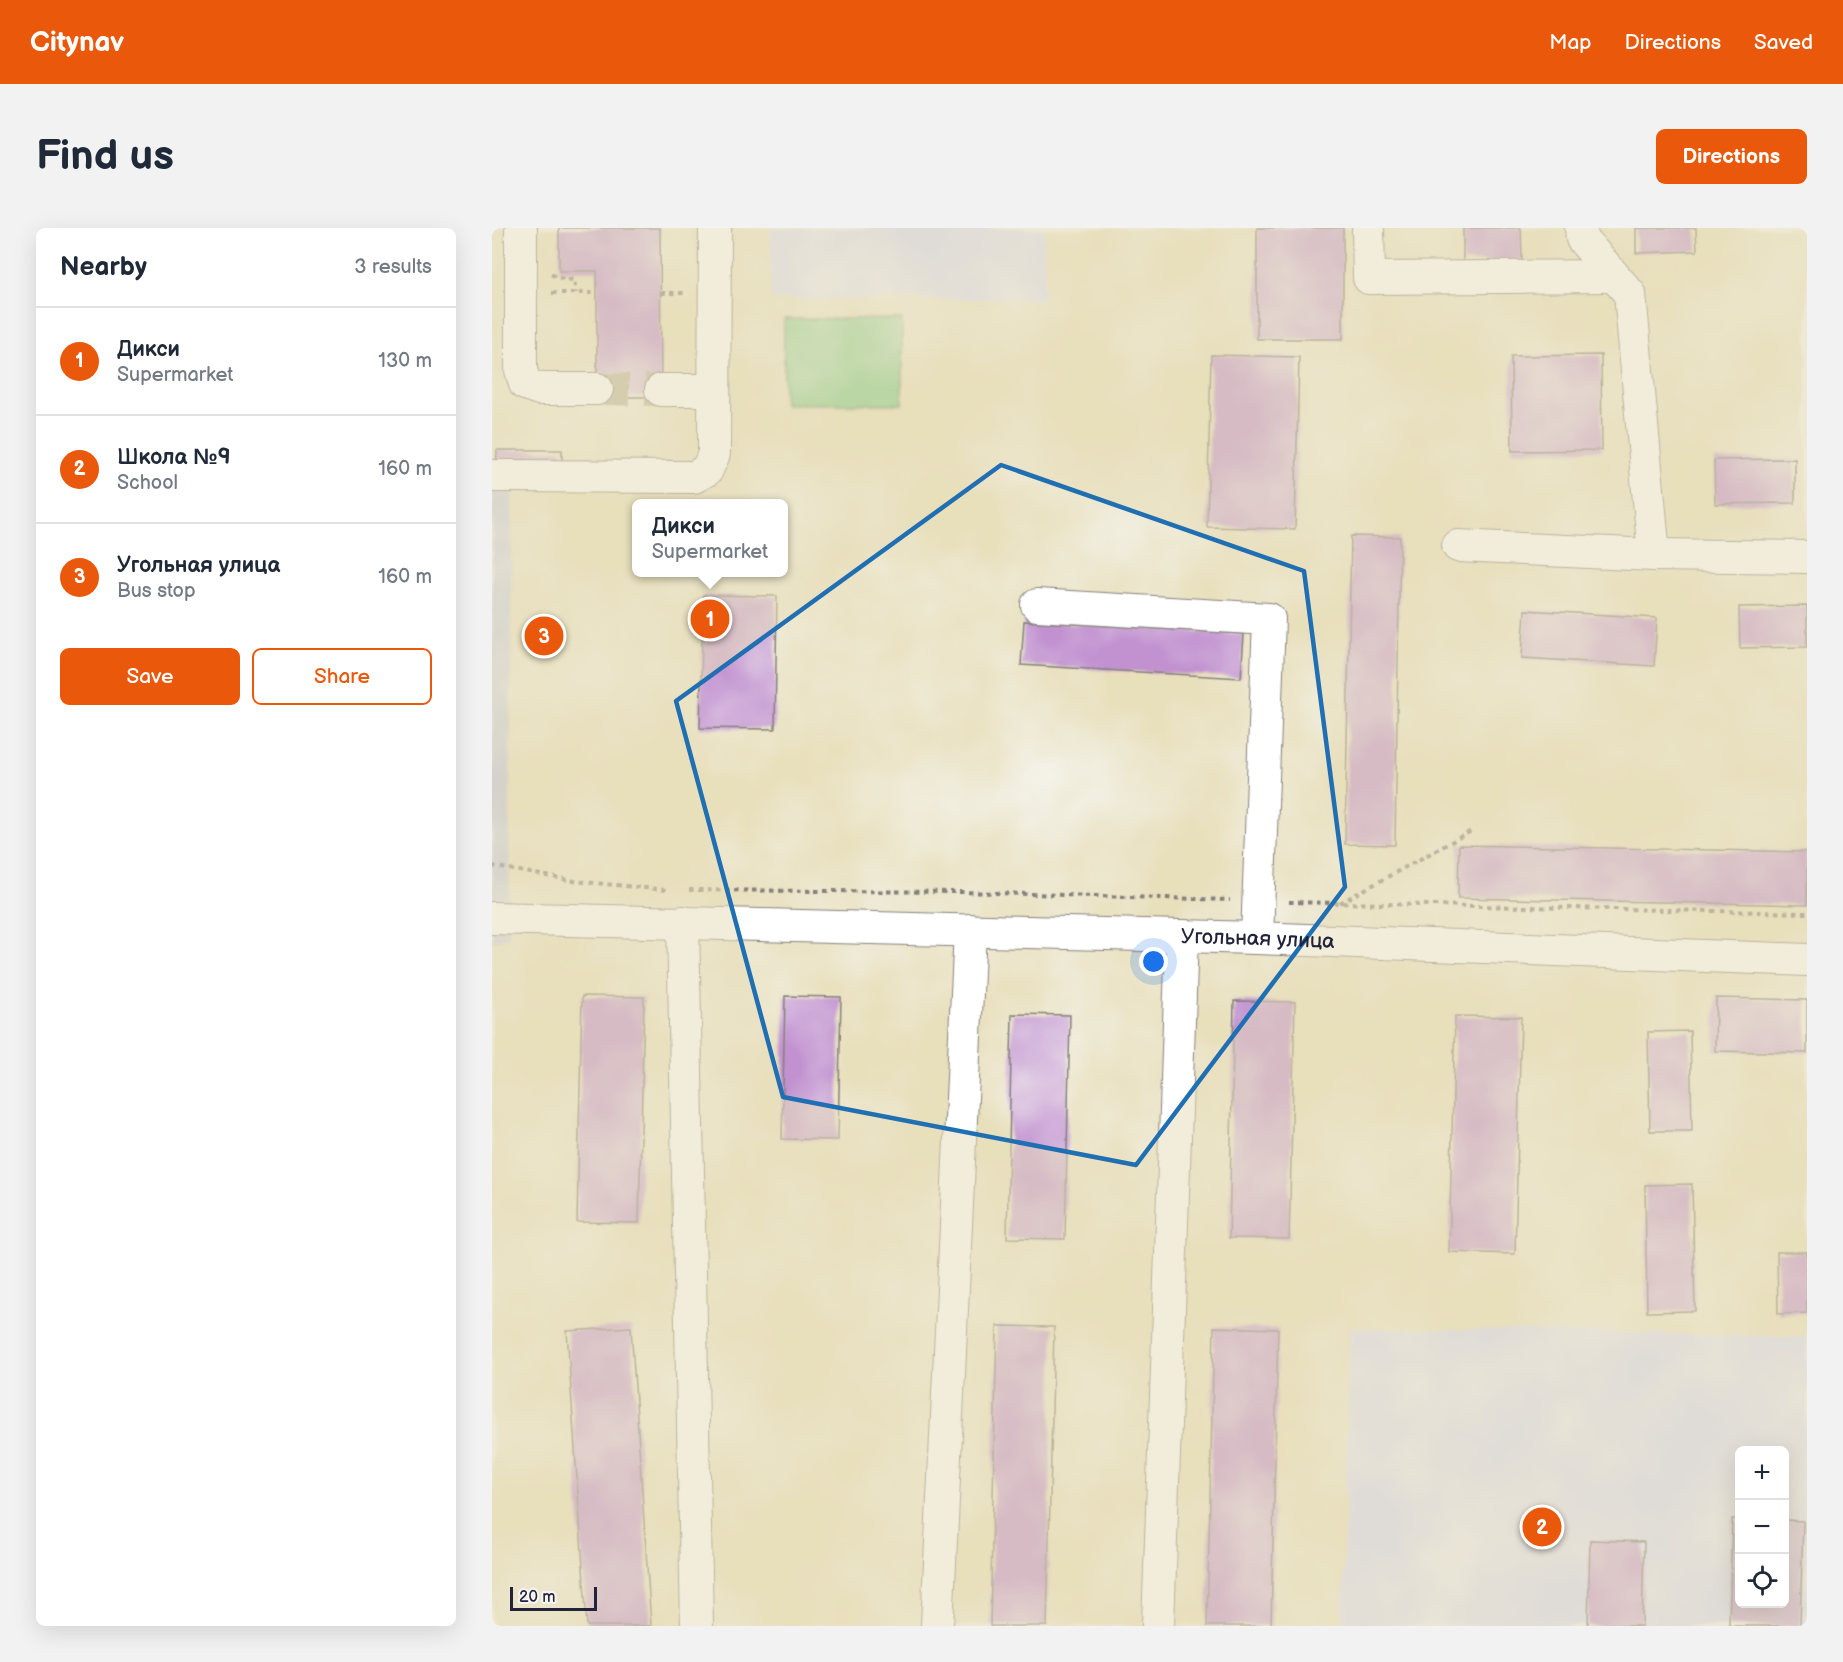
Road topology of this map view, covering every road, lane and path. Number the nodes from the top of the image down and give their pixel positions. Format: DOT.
graph roads {
  1 [pos="521,228"];
  2 [pos="715,228"];
  3 [pos="1368,228"];
  4 [pos="1581,228"];
  5 [pos="548,270"];
  6 [pos="1614,276"];
  7 [pos="561,293"];
  8 [pos="576,293"];
  9 [pos="597,293"];
  10 [pos="597,389"];
  11 [pos="661,390"];
  12 [pos="714,390"];
  13 [pos="492,476"];
  14 [pos="1458,546"];
  15 [pos="1654,555"];
  16 [pos="1807,557"];
  17 [pos="1037,605"];
  18 [pos="1470,831"];
  19 [pos="492,866"];
  20 [pos="668,890"];
  21 [pos="680,890"];
  22 [pos="1257,901"];
  23 [pos="1338,903"];
  24 [pos="1807,913"];
  25 [pos="492,918"];
  26 [pos="683,922"];
  27 [pos="970,930"];
  28 [pos="1182,936"];
  29 [pos="1257,938"];
  30 [pos="1807,960"];
  31 [pos="697,1626"];
  32 [pos="937,1626"];
  33 [pos="1158,1626"];
  1 -- 10 [label="street"];
  2 -- 12 [label="street"];
  3 -- 6 [label="street"];
  4 -- 6 [label="street"];
  5 -- 8 [label="path"];
  6 -- 15 [label="street"];
  7 -- 8 [label="path"];
  8 -- 9 [label="path"];
  11 -- 12 [label="street"];
  12 -- 13 [label="street"];
  14 -- 15 [label="street"];
  15 -- 16 [label="street"];
  17 -- 22 [label="street"];
  18 -- 23 [label="path"];
  19 -- 20 [label="path"];
  21 -- 22 [label="path"];
  22 -- 23 [label="path"];
  22 -- 29 [label="street"];
  23 -- 24 [label="path"];
  25 -- 26 [label="street, Угольная улица"];
  26 -- 27 [label="street, Угольная улица"];
  26 -- 31 [label="street"];
  27 -- 28 [label="street, Угольная улица"];
  27 -- 32 [label="street"];
  28 -- 29 [label="street, Угольная улица"];
  28 -- 33 [label="street"];
  29 -- 30 [label="street, Угольная улица"];
}
